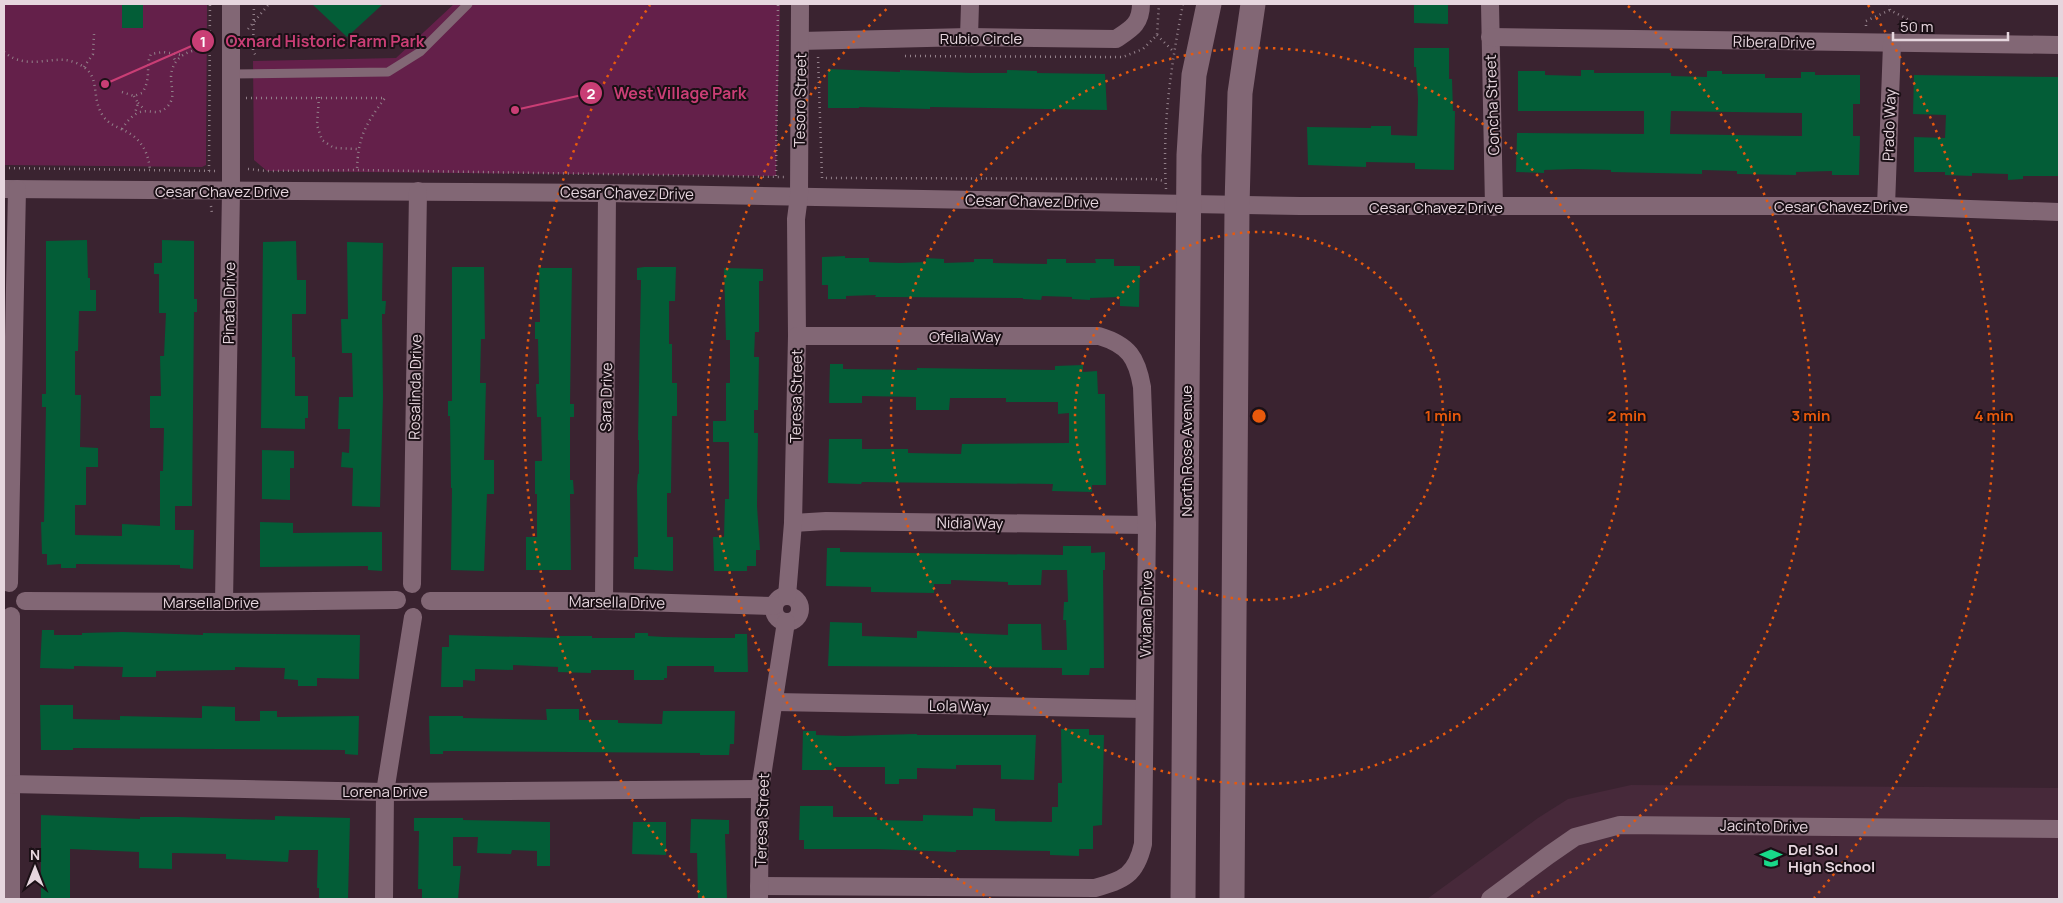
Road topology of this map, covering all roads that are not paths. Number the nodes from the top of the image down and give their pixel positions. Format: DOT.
graph roads {
  1 [pos="231,4"];
  2 [pos="468,4"];
  3 [pos="800,4"];
  4 [pos="970,4"];
  5 [pos="1141,4"];
  6 [pos="1209,4"];
  7 [pos="1253,4"];
  8 [pos="1490,4"];
  9 [pos="969,37"];
  10 [pos="1490,37"];
  11 [pos="800,41"];
  12 [pos="1892,44"];
  13 [pos="2059,45"];
  14 [pos="231,74"];
  15 [pos="11,189"];
  16 [pos="231,191"];
  17 [pos="418,191"];
  18 [pos="607,192"];
  19 [pos="799,196"];
  20 [pos="1177,205"];
  21 [pos="1237,206"];
  22 [pos="1886,206"];
  23 [pos="1494,207"];
  24 [pos="2059,212"];
  25 [pos="797,336"];
  26 [pos="1128,352"];
  27 [pos="793,523"];
  28 [pos="1147,525"];
  29 [pos="6,584"];
  30 [pos="412,584"];
  31 [pos="397,600"];
  32 [pos="25,601"];
  33 [pos="430,601"];
  34 [pos="604,601"];
  35 [pos="780,601"];
  36 [pos="224,602"];
  37 [pos="7,616"];
  38 [pos="413,617"];
  39 [pos="775,702"];
  40 [pos="1144,709"];
  41 [pos="10,784"];
  42 [pos="760,788"];
  43 [pos="385,792"];
  44 [pos="2059,829"];
  45 [pos="759,893"];
  46 [pos="11,899"];
  47 [pos="384,899"];
  48 [pos="1183,899"];
  49 [pos="1232,899"];
  50 [pos="1490,899"];
  1 -- 14 [label="street, Pinata Drive"];
  2 -- 14 [label="lane"];
  3 -- 11 [label="street, Tesoro Street"];
  4 -- 9 [label="street"];
  5 -- 9 [label="street, Rubio Circle"];
  6 -- 20 [label="main road, North Rose Avenue"];
  7 -- 21 [label="main road"];
  8 -- 10 [label="street, Concha Street"];
  9 -- 11 [label="street, Rubio Circle"];
  10 -- 12 [label="street, Ribera Drive"];
  10 -- 23 [label="street, Concha Street"];
  11 -- 19 [label="street, Tesoro Street"];
  12 -- 13 [label="street, Ribera Drive"];
  12 -- 22 [label="street, Prado Way"];
  14 -- 16 [label="street, Pinata Drive"];
  15 -- 16 [label="street, Cesar Chavez Drive"];
  15 -- 29 [label="street"];
  16 -- 17 [label="street, Cesar Chavez Drive"];
  16 -- 36 [label="street, Pinata Drive"];
  17 -- 18 [label="street, Cesar Chavez Drive"];
  17 -- 30 [label="street, Rosalinda Drive"];
  18 -- 19 [label="street, Cesar Chavez Drive"];
  18 -- 34 [label="street, Sara Drive"];
  19 -- 20 [label="street, Cesar Chavez Drive"];
  19 -- 25 [label="street, Teresa Street"];
  20 -- 21 [label="street, Cesar Chavez Drive"];
  20 -- 48 [label="main road, North Rose Avenue"];
  21 -- 23 [label="street, Cesar Chavez Drive"];
  21 -- 49 [label="main road"];
  22 -- 23 [label="street, Cesar Chavez Drive"];
  22 -- 24 [label="street, Cesar Chavez Drive"];
  25 -- 26 [label="street, Ofelia Way"];
  25 -- 27 [label="street, Teresa Street"];
  26 -- 28 [label="street, Viviana Drive"];
  27 -- 28 [label="street, Nidia Way"];
  27 -- 35 [label="street, Teresa Street"];
  28 -- 40 [label="street, Viviana Drive"];
  29 -- 32 [label="street"];
  30 -- 31 [label="street"];
  30 -- 33 [label="street"];
  31 -- 36 [label="street, Marsella Drive"];
  31 -- 38 [label="street"];
  32 -- 36 [label="street, Marsella Drive"];
  32 -- 37 [label="street"];
  33 -- 34 [label="street, Marsella Drive"];
  33 -- 38 [label="street"];
  34 -- 35 [label="street, Marsella Drive"];
  35 -- 39 [label="street, Teresa Street"];
  37 -- 41 [label="street"];
  38 -- 43 [label="street"];
  39 -- 40 [label="street, Lola Way"];
  39 -- 42 [label="street, Teresa Street"];
  40 -- 45 [label="street, Viviana Drive"];
  41 -- 43 [label="street, Lorena Drive"];
  41 -- 46 [label="street"];
  42 -- 43 [label="street, Lorena Drive"];
  42 -- 45 [label="street, Teresa Street"];
  43 -- 47 [label="street"];
  44 -- 50 [label="street, Jacinto Drive"];
}
